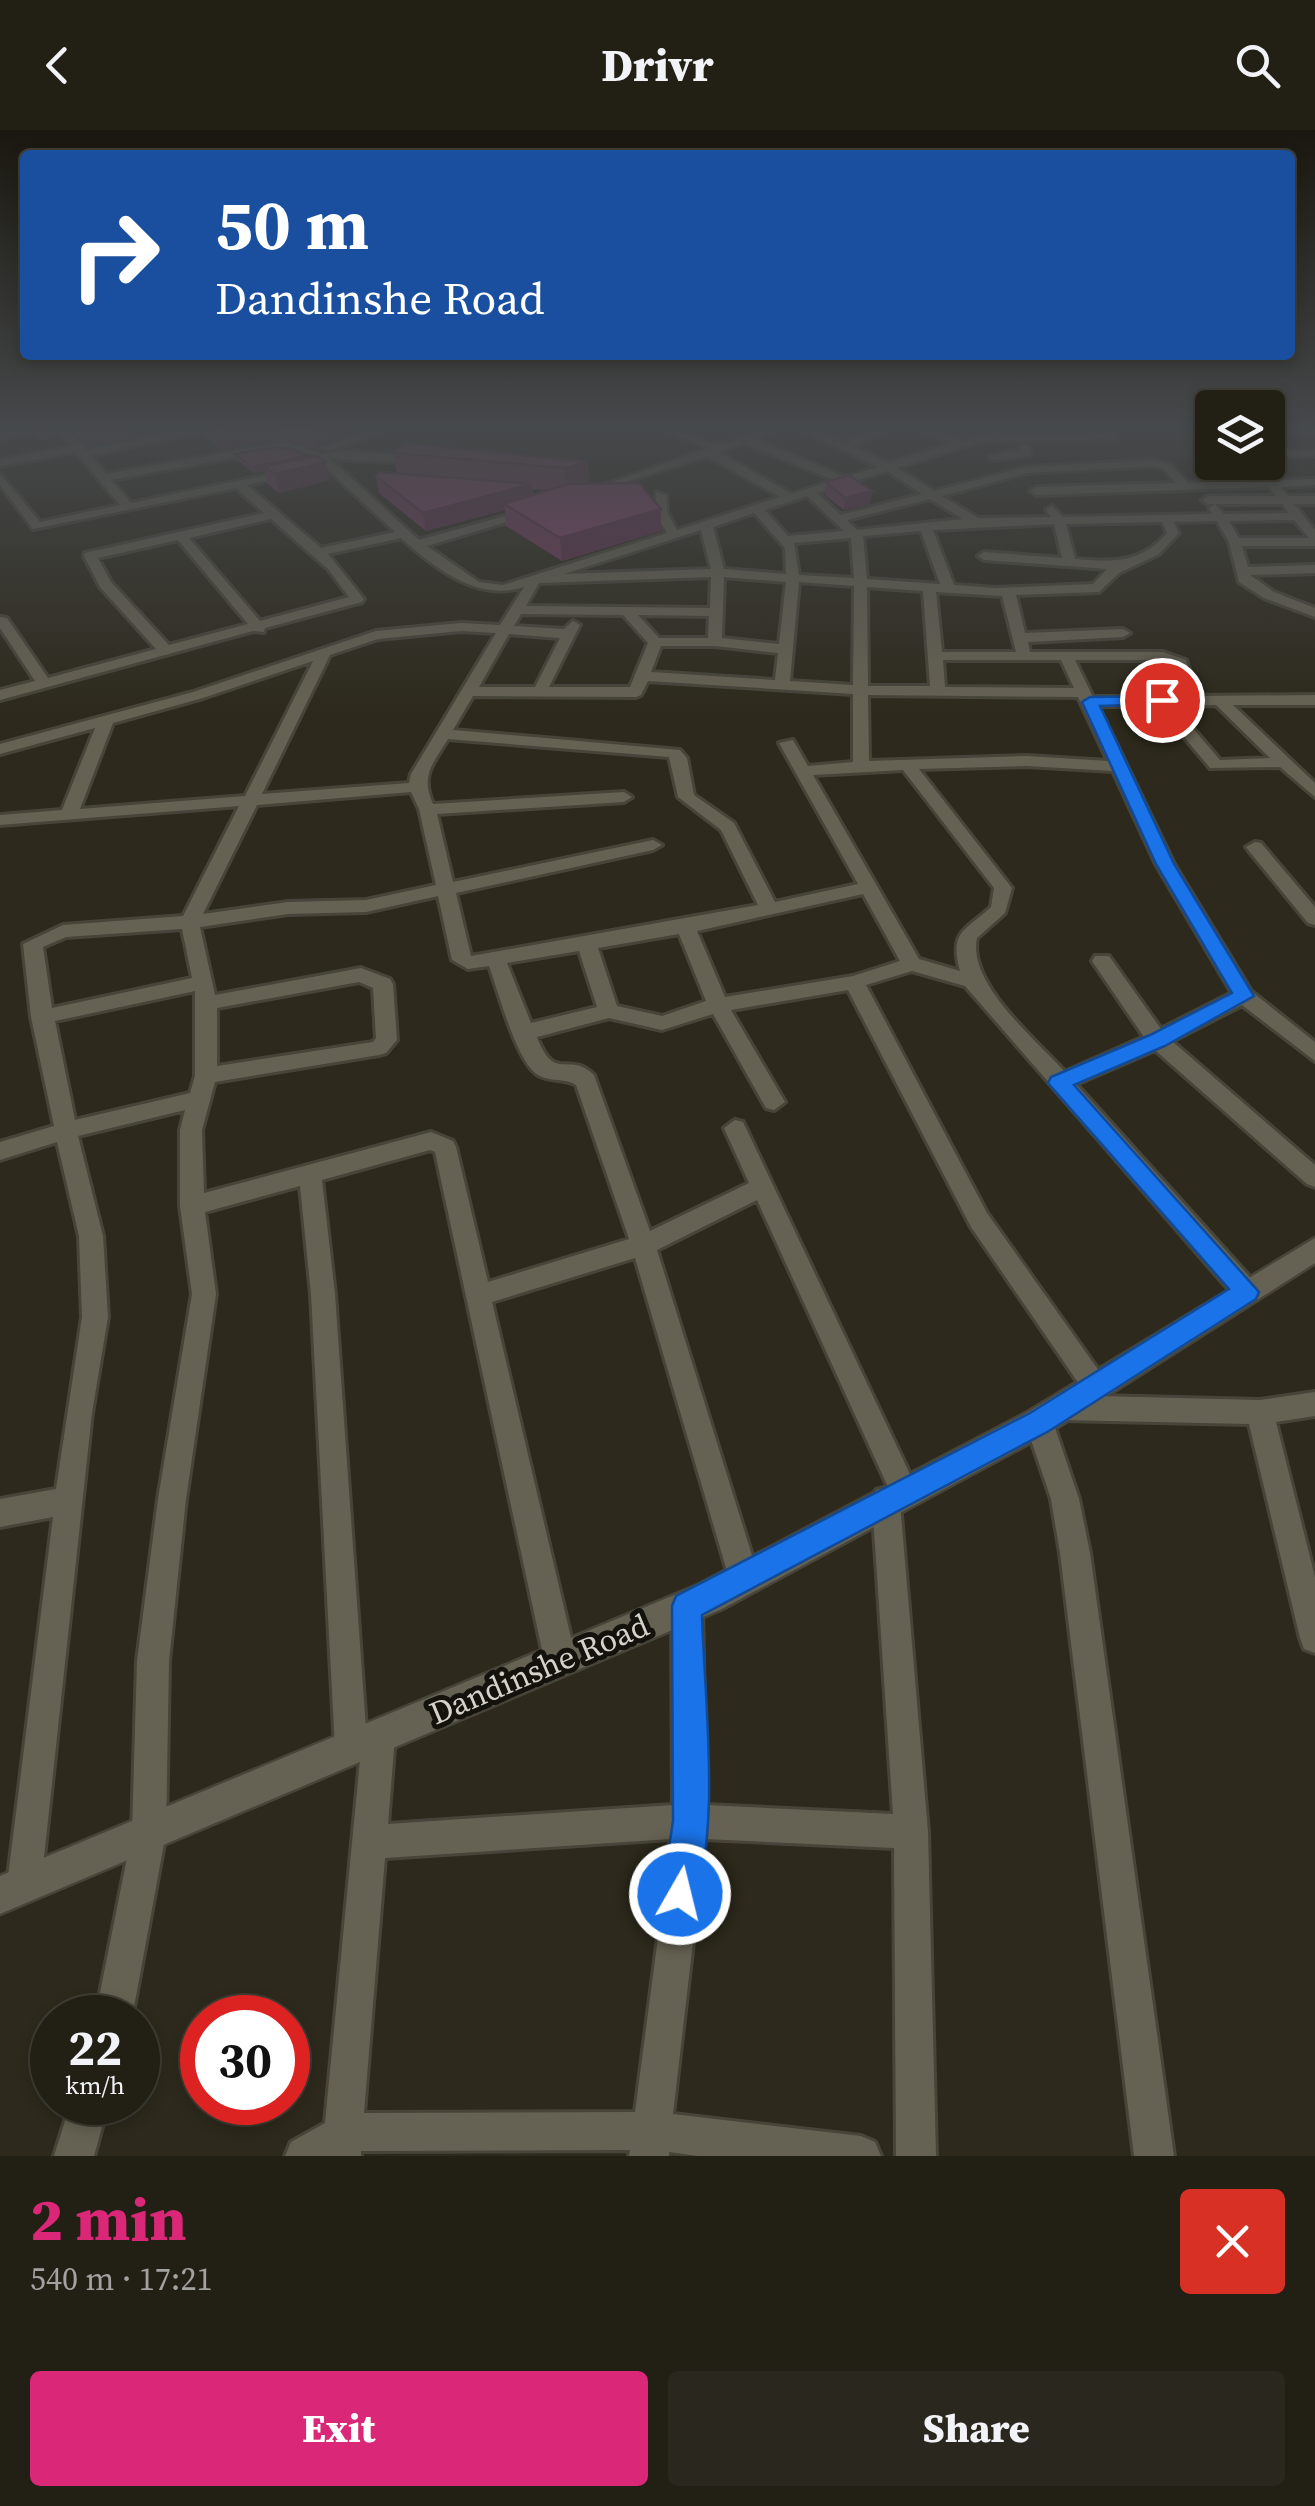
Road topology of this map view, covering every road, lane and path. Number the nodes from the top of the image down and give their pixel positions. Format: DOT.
graph roads {
  1 [pos="228,525"];
  2 [pos="279,525"];
  3 [pos="397,525"];
  4 [pos="484,525"];
  5 [pos="668,525"];
  6 [pos="706,525"];
  7 [pos="771,525"];
  8 [pos="844,525"];
  9 [pos="954,525"];
  10 [pos="1061,525"];
  11 [pos="1169,525"];
  12 [pos="1226,525"];
  13 [pos="926,528"];
  14 [pos="405,532"];
  15 [pos="180,535"];
  16 [pos="674,535"];
  17 [pos="856,536"];
  18 [pos="786,540"];
  19 [pos="1315,540"];
  20 [pos="1235,542"];
  21 [pos="417,544"];
  22 [pos="317,553"];
  23 [pos="984,556"];
  24 [pos="1069,560"];
  25 [pos="1126,566"];
  26 [pos="1241,570"];
  27 [pos="1315,570"];
  28 [pos="718,573"];
  29 [pos="793,576"];
  30 [pos="536,579"];
  31 [pos="860,582"];
  32 [pos="929,587"];
  33 [pos="948,588"];
  34 [pos="1008,592"];
  35 [pos="521,610"];
  36 [pos="716,612"];
  37 [pos="578,613"];
  38 [pos="1315,613"];
  39 [pos="629,614"];
  40 [pos="2,621"];
  41 [pos="259,629"];
  42 [pos="508,630"];
  43 [pos="1123,633"];
  44 [pos="569,634"];
  45 [pos="1020,638"];
  46 [pos="655,642"];
  47 [pos="714,642"];
  48 [pos="784,649"];
  49 [pos="167,652"];
  50 [pos="325,652"];
  51 [pos="1066,654"];
  52 [pos="1024,655"];
  53 [pos="934,656"];
  54 [pos="644,676"];
  55 [pos="45,684"];
  56 [pos="782,685"];
  57 [pos="859,690"];
  58 [pos="470,691"];
  59 [pos="938,692"];
  60 [pos="539,693"];
  61 [pos="0,695"];
  62 [pos="1087,697"];
  63 [pos="1218,699"];
  64 [pos="1162,700"];
  65 [pos="1190,700"];
  66 [pos="1315,700"];
  67 [pos="108,718"];
  68 [pos="443,734"];
  69 [pos="787,744"];
  70 [pos="0,750"];
  71 [pos="1286,762"];
  72 [pos="907,764"];
  73 [pos="861,766"];
  74 [pos="1120,767"];
  75 [pos="802,771"];
  76 [pos="417,787"];
  77 [pos="1315,792"];
  78 [pos="248,798"];
  79 [pos="624,798"];
  80 [pos="427,810"];
  81 [pos="70,812"];
  82 [pos="0,820"];
  83 [pos="653,845"];
  84 [pos="1255,847"];
  85 [pos="446,886"];
  86 [pos="870,887"];
  87 [pos="769,909"];
  88 [pos="1315,919"];
  89 [pos="190,922"];
  90 [pos="686,928"];
  91 [pos="586,942"];
  92 [pos="497,961"];
  93 [pos="1102,961"];
  94 [pos="912,964"];
  95 [pos="972,981"];
  96 [pos="854,982"];
  97 [pos="204,993"];
  98 [pos="1244,996"];
  99 [pos="718,1006"];
  100 [pos="609,1011"];
  101 [pos="41,1017"];
  102 [pos="522,1033"];
  103 [pos="1157,1040"];
  104 [pos="1315,1053"];
  105 [pos="1058,1083"];
  106 [pos="203,1088"];
  107 [pos="774,1102"];
  108 [pos="735,1128"];
  109 [pos="67,1130"];
  110 [pos="0,1151"];
  111 [pos="310,1173"];
  112 [pos="1315,1178"];
  113 [pos="764,1186"];
  114 [pos="192,1206"];
  115 [pos="643,1246"];
  116 [pos="1315,1249"];
  117 [pos="1247,1292"];
  118 [pos="479,1295"];
  119 [pos="1095,1386"];
  120 [pos="1315,1404"];
  121 [pos="1260,1412"];
  122 [pos="1050,1415"];
  123 [pos="895,1496"];
  124 [pos="69,1500"];
  125 [pos="0,1513"];
  126 [pos="744,1578"];
  127 [pos="687,1606"];
  128 [pos="1315,1638"];
  129 [pos="560,1659"];
  130 [pos="365,1742"];
  131 [pos="690,1821"];
  132 [pos="150,1832"];
  133 [pos="911,1832"];
  134 [pos="370,1842"];
  135 [pos="12,1890"];
  136 [pos="118,1995"];
  137 [pos="83,2125"];
  138 [pos="344,2144"];
  139 [pos="651,2144"];
  140 [pos="74,2156"];
  141 [pos="305,2156"];
  142 [pos="861,2156"];
  143 [pos="916,2156"];
  144 [pos="1154,2156"];
  1 -- 15 [label="street"];
  2 -- 22 [label="street"];
  3 -- 14 [label="street"];
  4 -- 21 [label="street"];
  5 -- 16 [label="street"];
  6 -- 16 [label="street"];
  6 -- 28 [label="street"];
  7 -- 18 [label="street"];
  8 -- 17 [label="street"];
  9 -- 13 [label="street"];
  10 -- 24 [label="street"];
  11 -- 25 [label="street"];
  12 -- 20 [label="street"];
  13 -- 17 [label="street"];
  13 -- 33 [label="street"];
  14 -- 21 [label="street"];
  14 -- 22 [label="street"];
  15 -- 41 [label="street"];
  15 -- 49 [label="street"];
  16 -- 30 [label="street"];
  17 -- 18 [label="street"];
  17 -- 31 [label="street"];
  18 -- 29 [label="street"];
  19 -- 20 [label="street"];
  20 -- 26 [label="street"];
  21 -- 30 [label="street"];
  22 -- 41 [label="street"];
  23 -- 24 [label="street"];
  24 -- 25 [label="street"];
  25 -- 34 [label="street"];
  26 -- 27 [label="street"];
  26 -- 38 [label="street"];
  28 -- 29 [label="street"];
  28 -- 30 [label="street"];
  28 -- 36 [label="street"];
  29 -- 31 [label="street"];
  29 -- 48 [label="street"];
  30 -- 35 [label="street"];
  31 -- 32 [label="street"];
  31 -- 57 [label="street"];
  32 -- 33 [label="street"];
  32 -- 53 [label="street"];
  33 -- 34 [label="street"];
  34 -- 45 [label="street"];
  35 -- 37 [label="street"];
  35 -- 42 [label="street"];
  36 -- 39 [label="street"];
  36 -- 47 [label="street"];
  37 -- 39 [label="street"];
  37 -- 44 [label="street"];
  39 -- 46 [label="street"];
  40 -- 55 [label="street"];
  41 -- 49 [label="street"];
  42 -- 44 [label="street"];
  42 -- 50 [label="street"];
  42 -- 58 [label="street"];
  43 -- 45 [label="street"];
  44 -- 60 [label="street"];
  45 -- 52 [label="street"];
  46 -- 47 [label="street"];
  46 -- 54 [label="street"];
  47 -- 48 [label="street"];
  48 -- 56 [label="street"];
  49 -- 55 [label="street"];
  50 -- 67 [label="street"];
  50 -- 78 [label="street"];
  51 -- 52 [label="street"];
  51 -- 62 [label="street"];
  51 -- 65 [label="street"];
  52 -- 53 [label="street"];
  53 -- 59 [label="street"];
  54 -- 56 [label="street"];
  54 -- 60 [label="street"];
  55 -- 61 [label="street"];
  56 -- 57 [label="street"];
  57 -- 59 [label="street"];
  57 -- 73 [label="street"];
  58 -- 60 [label="street"];
  58 -- 68 [label="street"];
  59 -- 62 [label="street"];
  62 -- 64 [label="street"];
  62 -- 74 [label="street"];
  63 -- 65 [label="street"];
  63 -- 66 [label="street"];
  63 -- 71 [label="street"];
  64 -- 65 [label="street"];
  64 -- 71 [label="street"];
  67 -- 70 [label="street"];
  67 -- 81 [label="street"];
  68 -- 76 [label="street"];
  68 -- 87 [label="street"];
  69 -- 75 [label="street"];
  71 -- 77 [label="street"];
  72 -- 73 [label="street"];
  72 -- 74 [label="street"];
  72 -- 95 [label="street"];
  73 -- 75 [label="street"];
  74 -- 98 [label="street"];
  75 -- 86 [label="street"];
  76 -- 78 [label="street"];
  76 -- 80 [label="street"];
  78 -- 81 [label="street"];
  78 -- 89 [label="street"];
  79 -- 80 [label="street"];
  80 -- 85 [label="street"];
  81 -- 82 [label="street"];
  83 -- 85 [label="street"];
  84 -- 88 [label="street"];
  85 -- 89 [label="street"];
  85 -- 92 [label="street"];
  86 -- 87 [label="street"];
  86 -- 94 [label="street"];
  87 -- 90 [label="street"];
  89 -- 97 [label="street"];
  89 -- 101 [label="street"];
  90 -- 91 [label="street"];
  90 -- 99 [label="street"];
  91 -- 92 [label="street"];
  91 -- 100 [label="street"];
  92 -- 102 [label="street"];
  93 -- 103 [label="street"];
  94 -- 95 [label="street"];
  94 -- 96 [label="street"];
  95 -- 105 [label="street"];
  96 -- 99 [label="street"];
  96 -- 119 [label="street"];
  97 -- 101 [label="street"];
  97 -- 106 [label="street"];
  97 -- 106 [label="street"];
  98 -- 103 [label="street"];
  98 -- 104 [label="street"];
  99 -- 100 [label="street"];
  99 -- 107 [label="street"];
  100 -- 102 [label="street"];
  101 -- 109 [label="street"];
  102 -- 115 [label="street"];
  103 -- 105 [label="street"];
  103 -- 112 [label="street"];
  105 -- 117 [label="street"];
  106 -- 109 [label="street"];
  106 -- 114 [label="street"];
  108 -- 113 [label="street"];
  109 -- 110 [label="street"];
  109 -- 124 [label="street"];
  111 -- 114 [label="street"];
  111 -- 118 [label="street"];
  111 -- 130 [label="street"];
  113 -- 115 [label="street"];
  113 -- 123 [label="street"];
  114 -- 132 [label="street"];
  115 -- 118 [label="street"];
  115 -- 126 [label="street"];
  116 -- 117 [label="street, Dandinshe Road"];
  117 -- 119 [label="street, Dandinshe Road"];
  118 -- 129 [label="street"];
  119 -- 122 [label="street, Dandinshe Road"];
  120 -- 121 [label="street"];
  121 -- 122 [label="street"];
  121 -- 128 [label="street"];
  122 -- 123 [label="street, Dandinshe Road"];
  122 -- 144 [label="street"];
  123 -- 126 [label="street, Dandinshe Road"];
  123 -- 133 [label="street"];
  124 -- 125 [label="street"];
  124 -- 135 [label="street"];
  126 -- 127 [label="street, Dandinshe Road"];
  127 -- 129 [label="street, Dandinshe Road"];
  127 -- 131 [label="street"];
  129 -- 130 [label="street, Dandinshe Road"];
  130 -- 132 [label="street, Dandinshe Road"];
  130 -- 134 [label="street"];
  131 -- 133 [label="street"];
  131 -- 134 [label="street"];
  131 -- 139 [label="street"];
  132 -- 135 [label="street, Dandinshe Road"];
  132 -- 136 [label="street"];
  133 -- 143 [label="street"];
  134 -- 138 [label="street"];
  137 -- 140 [label="street"];
  138 -- 139 [label="street"];
  138 -- 141 [label="street"];
  139 -- 142 [label="street"];
}
